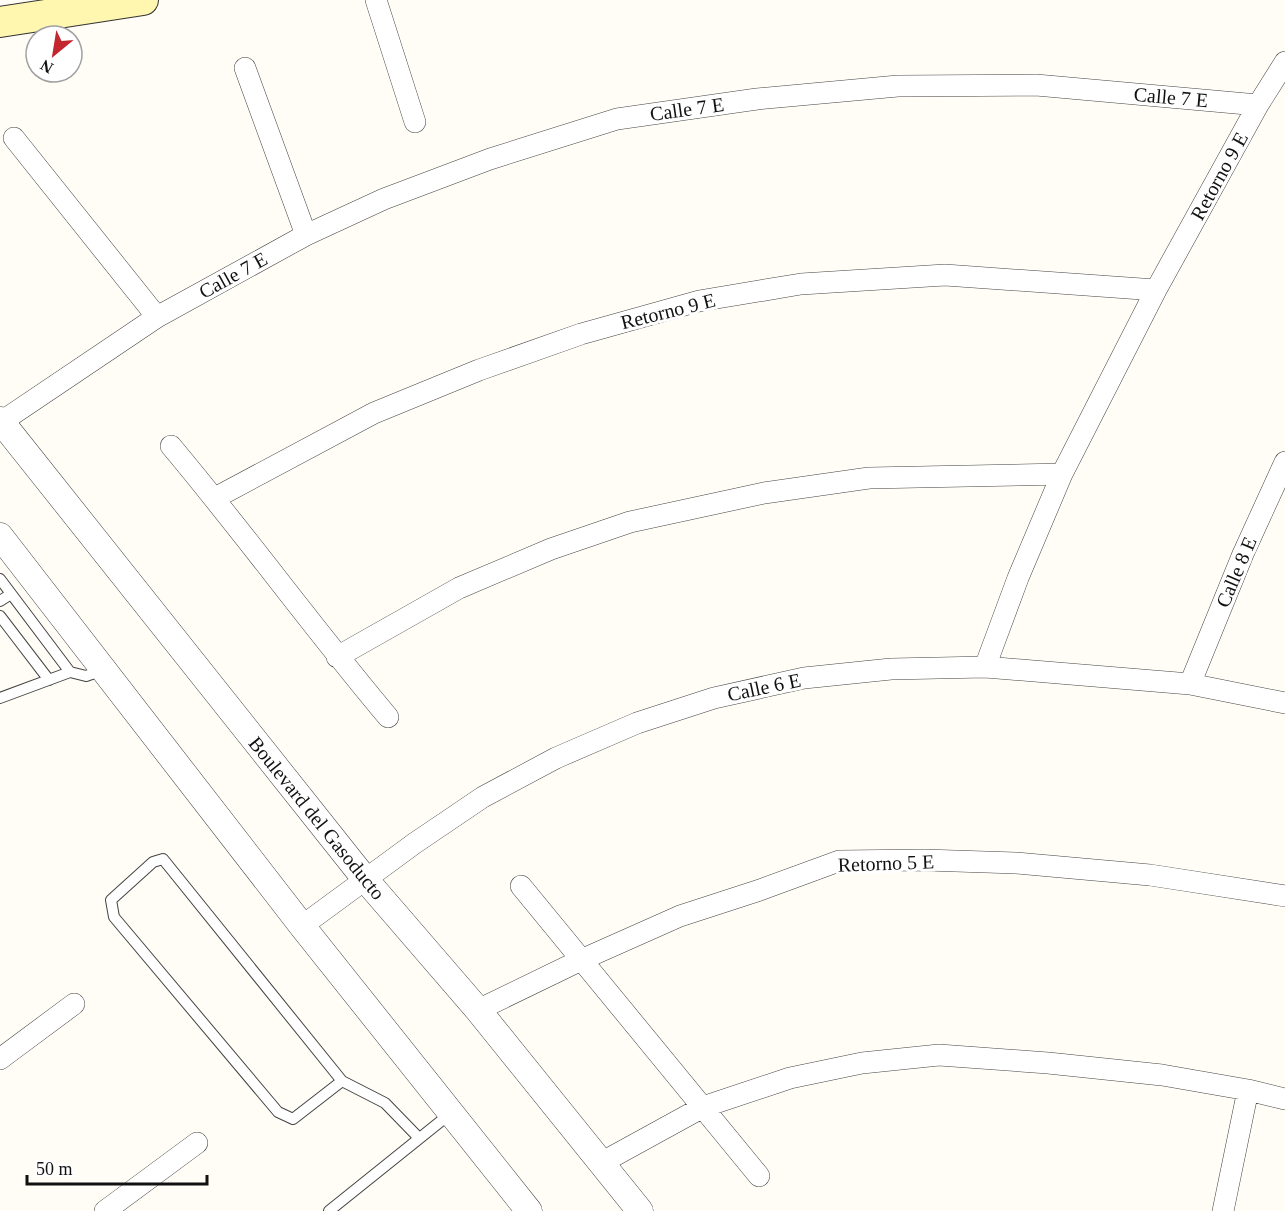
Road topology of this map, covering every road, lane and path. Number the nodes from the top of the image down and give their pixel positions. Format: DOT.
graph roads {
  1 [pos="143,0"];
  2 [pos="376,0"];
  3 [pos="0,22"];
  4 [pos="1285,62"];
  5 [pos="245,68"];
  6 [pos="1258,105"];
  7 [pos="415,122"];
  8 [pos="14,138"];
  9 [pos="306,235"];
  10 [pos="1156,290"];
  11 [pos="157,317"];
  12 [pos="1,421"];
  13 [pos="171,446"];
  14 [pos="1285,462"];
  15 [pos="1062,474"];
  16 [pos="215,498"];
  17 [pos="0,536"];
  18 [pos="0,579"];
  19 [pos="11,594"];
  20 [pos="0,601"];
  21 [pos="0,616"];
  22 [pos="337,657"];
  23 [pos="985,667"];
  24 [pos="103,669"];
  25 [pos="70,672"];
  26 [pos="49,680"];
  27 [pos="1190,684"];
  28 [pos="0,698"];
  29 [pos="1285,703"];
  30 [pos="388,717"];
  31 [pos="365,879"];
  32 [pos="520,886"];
  33 [pos="1285,896"];
  34 [pos="302,926"];
  35 [pos="581,960"];
  36 [pos="74,1004"];
  37 [pos="478,1010"];
  38 [pos="0,1059"];
  39 [pos="342,1081"];
  40 [pos="1248,1090"];
  41 [pos="1285,1099"];
  42 [pos="703,1107"];
  43 [pos="451,1113"];
  44 [pos="419,1138"];
  45 [pos="196,1143"];
  46 [pos="601,1163"];
  47 [pos="759,1176"];
  48 [pos="105,1211"];
  49 [pos="329,1211"];
  50 [pos="529,1211"];
  51 [pos="640,1211"];
  52 [pos="1223,1211"];
  1 -- 3 [label="main road"];
  2 -- 7 [label="street"];
  4 -- 6 [label="street, Retorno 9 E"];
  5 -- 9 [label="street"];
  6 -- 9 [label="street, Calle 7 E"];
  6 -- 10 [label="street, Retorno 9 E"];
  8 -- 11 [label="street"];
  9 -- 11 [label="street, Calle 7 E"];
  10 -- 15 [label="street, Retorno 9 E"];
  10 -- 16 [label="street, Retorno 9 E"];
  11 -- 12 [label="street, Calle 7 E"];
  12 -- 31 [label="street, Boulevard del Gasoducto"];
  13 -- 16 [label="street"];
  14 -- 27 [label="street, Calle 8 E"];
  15 -- 22 [label="street"];
  15 -- 23 [label="street, Retorno 9 E"];
  16 -- 22 [label="street"];
  17 -- 24 [label="street"];
  18 -- 19 [label="lane"];
  19 -- 20 [label="lane"];
  19 -- 25 [label="lane"];
  21 -- 26 [label="lane"];
  22 -- 30 [label="street"];
  23 -- 27 [label="street, Calle 6 E"];
  23 -- 31 [label="street, Calle 6 E"];
  24 -- 25 [label="lane"];
  24 -- 34 [label="street"];
  25 -- 26 [label="lane"];
  26 -- 28 [label="lane"];
  27 -- 29 [label="street, Calle 6 E"];
  31 -- 34 [label="street, Calle 6 E"];
  31 -- 37 [label="street, Boulevard del Gasoducto"];
  32 -- 35 [label="street"];
  33 -- 35 [label="street, Retorno 5 E"];
  34 -- 43 [label="street"];
  35 -- 37 [label="street, Retorno 5 E"];
  35 -- 42 [label="street"];
  36 -- 38 [label="street"];
  37 -- 46 [label="street, Boulevard del Gasoducto"];
  39 -- 39 [label="lane"];
  39 -- 44 [label="lane"];
  40 -- 41 [label="street"];
  40 -- 42 [label="street"];
  40 -- 52 [label="street"];
  42 -- 46 [label="street"];
  42 -- 47 [label="street"];
  43 -- 44 [label="lane"];
  43 -- 50 [label="street"];
  44 -- 49 [label="lane"];
  45 -- 48 [label="street"];
  46 -- 51 [label="street, Boulevard del Gasoducto"];
}
